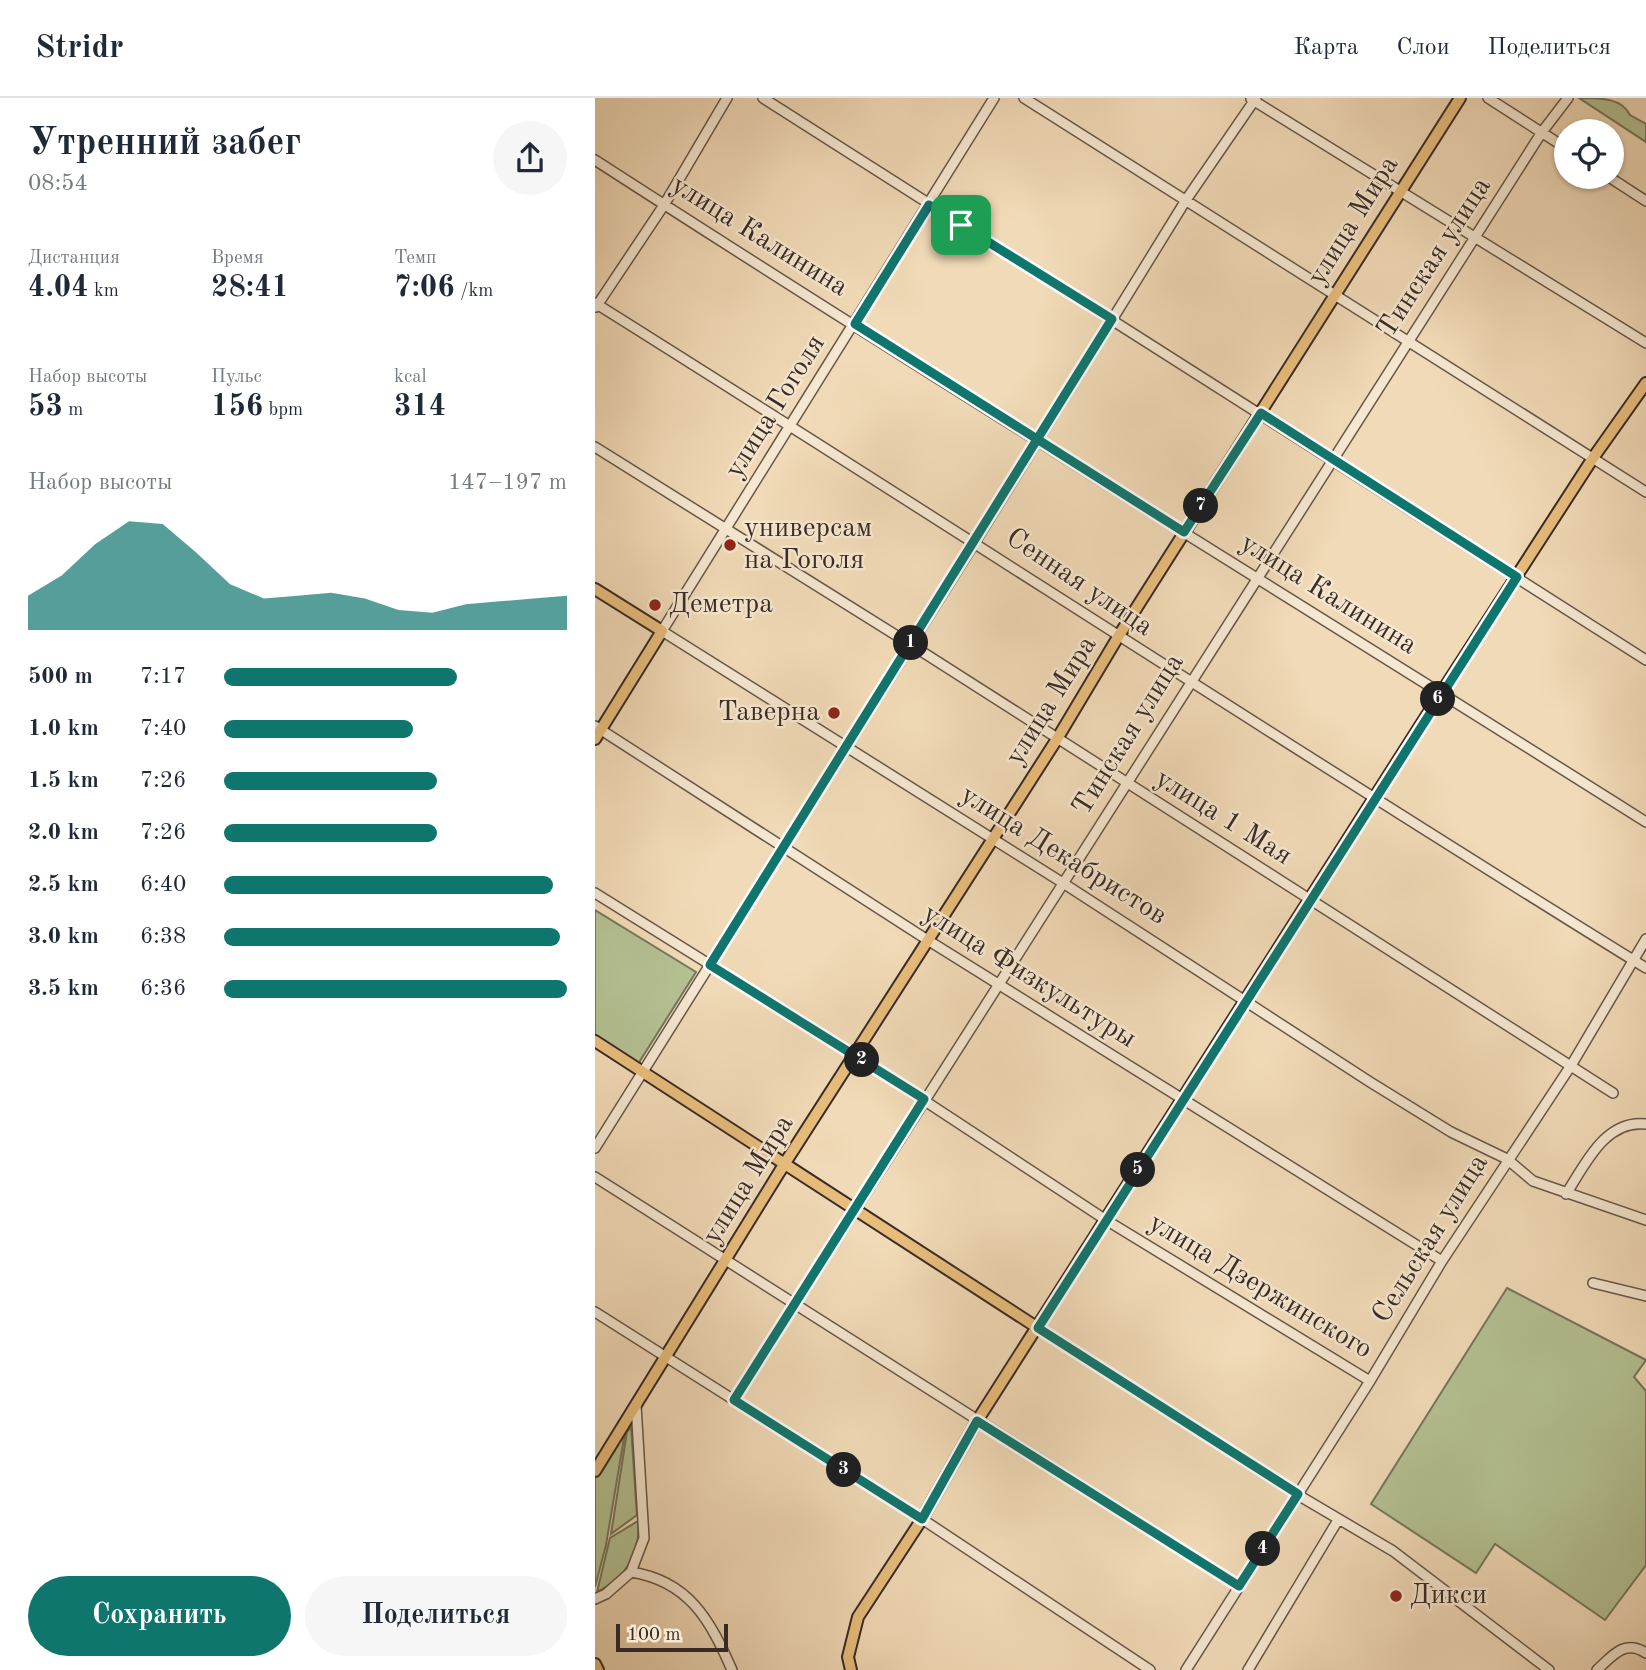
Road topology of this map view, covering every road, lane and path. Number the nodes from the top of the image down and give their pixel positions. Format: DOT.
graph roads {
  1 [pos="727,98"];
  2 [pos="763,98"];
  3 [pos="994,98"];
  4 [pos="1024,98"];
  5 [pos="1460,98"];
  6 [pos="1488,98"];
  7 [pos="1568,98"];
  8 [pos="1253,99"];
  9 [pos="1542,132"];
  10 [pos="1554,140"];
  11 [pos="595,160"];
  12 [pos="1624,187"];
  13 [pos="1400,191"];
  14 [pos="1185,200"];
  15 [pos="1646,201"];
  16 [pos="664,205"];
  17 [pos="929,205"];
  18 [pos="1477,237"];
  19 [pos="1333,296"];
  20 [pos="596,305"];
  21 [pos="1112,319"];
  22 [pos="855,324"];
  23 [pos="1408,343"];
  24 [pos="1646,343"];
  25 [pos="1646,383"];
  26 [pos="1261,413"];
  27 [pos="793,426"];
  28 [pos="1035,441"];
  29 [pos="595,447"];
  30 [pos="1332,458"];
  31 [pos="1593,458"];
  32 [pos="1646,492"];
  33 [pos="726,529"];
  34 [pos="1184,532"];
  35 [pos="975,542"];
  36 [pos="1258,576"];
  37 [pos="1517,577"];
  38 [pos="595,589"];
  39 [pos="662,631"];
  40 [pos="1118,637"];
  41 [pos="910,644"];
  42 [pos="1646,660"];
  43 [pos="1188,683"];
  44 [pos="1441,693"];
  45 [pos="597,732"];
  46 [pos="1056,739"];
  47 [pos="847,746"];
  48 [pos="1125,782"];
  49 [pos="1376,797"];
  50 [pos="1646,822"];
  51 [pos="992,839"];
  52 [pos="782,847"];
  53 [pos="1063,883"];
  54 [pos="595,893"];
  55 [pos="1310,900"];
  56 [pos="926,939"];
  57 [pos="1646,939"];
  58 [pos="1634,960"];
  59 [pos="710,965"];
  60 [pos="1646,968"];
  61 [pos="997,984"];
  62 [pos="1245,999"];
  63 [pos="595,1041"];
  64 [pos="855,1055"];
  65 [pos="1572,1064"];
  66 [pos="644,1073"];
  67 [pos="1613,1093"];
  68 [pos="924,1099"];
  69 [pos="1182,1099"];
  70 [pos="1646,1124"];
  71 [pos="595,1148"];
  72 [pos="1507,1159"];
  73 [pos="785,1163"];
  74 [pos="595,1177"];
  75 [pos="1566,1194"];
  76 [pos="854,1209"];
  77 [pos="1106,1220"];
  78 [pos="1646,1220"];
  79 [pos="725,1261"];
  80 [pos="1442,1261"];
  81 [pos="1593,1283"];
  82 [pos="1646,1296"];
  83 [pos="795,1304"];
  84 [pos="595,1312"];
  85 [pos="1038,1328"];
  86 [pos="665,1354"];
  87 [pos="1370,1381"];
  88 [pos="734,1400"];
  89 [pos="636,1405"];
  90 [pos="977,1421"];
  91 [pos="595,1471"];
  92 [pos="1298,1494"];
  93 [pos="922,1519"];
  94 [pos="1338,1520"];
  95 [pos="631,1572"];
  96 [pos="1239,1586"];
  97 [pos="595,1599"];
  98 [pos="1646,1653"];
  99 [pos="595,1664"];
  100 [pos="598,1670"];
  101 [pos="732,1670"];
  102 [pos="851,1670"];
  103 [pos="1150,1670"];
  104 [pos="1186,1670"];
  105 [pos="1248,1670"];
  106 [pos="1549,1670"];
  107 [pos="1597,1670"];
  1 -- 16 [label="street"];
  2 -- 17 [label="street"];
  3 -- 17 [label="street, улица Гоголя"];
  4 -- 14 [label="street"];
  5 -- 13 [label="main road, улица Мира"];
  6 -- 9 [label="street"];
  7 -- 9 [label="street, Тинская улица"];
  8 -- 13 [label="street"];
  8 -- 14 [label="street"];
  9 -- 10 [label="street"];
  9 -- 18 [label="street, Тинская улица"];
  11 -- 16 [label="street, улица Калинина"];
  12 -- 15 [label="street"];
  13 -- 18 [label="street"];
  13 -- 19 [label="main road, улица Мира"];
  14 -- 19 [label="street"];
  14 -- 21 [label="street"];
  16 -- 20 [label="street"];
  16 -- 22 [label="street, улица Калинина"];
  17 -- 21 [label="street"];
  17 -- 22 [label="street, улица Гоголя"];
  18 -- 23 [label="street, Тинская улица"];
  18 -- 24 [label="street"];
  19 -- 23 [label="street"];
  19 -- 26 [label="main road, улица Мира"];
  20 -- 27 [label="street, Сенная улица"];
  21 -- 26 [label="street"];
  21 -- 28 [label="street"];
  22 -- 27 [label="street, улица Гоголя"];
  22 -- 28 [label="street, улица Калинина"];
  23 -- 30 [label="street, Тинская улица"];
  23 -- 31 [label="street"];
  25 -- 31 [label="main road"];
  26 -- 30 [label="street"];
  26 -- 34 [label="main road, улица Мира"];
  27 -- 33 [label="street, улица Гоголя"];
  27 -- 35 [label="street, Сенная улица"];
  28 -- 34 [label="street, улица Калинина"];
  28 -- 35 [label="street"];
  29 -- 33 [label="street, улица 1 Мая"];
  30 -- 36 [label="street, Тинская улица"];
  30 -- 37 [label="street"];
  31 -- 32 [label="street"];
  31 -- 37 [label="main road"];
  33 -- 39 [label="street, улица Гоголя"];
  33 -- 41 [label="street, улица 1 Мая"];
  34 -- 36 [label="street, улица Калинина"];
  34 -- 40 [label="main road, улица Мира"];
  35 -- 40 [label="street, Сенная улица"];
  35 -- 41 [label="street"];
  36 -- 43 [label="street, Тинская улица"];
  36 -- 44 [label="street, улица Калинина"];
  37 -- 42 [label="street"];
  37 -- 44 [label="main road"];
  38 -- 39 [label="main road, улица Декабристов"];
  39 -- 45 [label="main road, улица Гоголя"];
  39 -- 47 [label="street, улица Декабристов"];
  40 -- 43 [label="street, Сенная улица"];
  40 -- 46 [label="main road, улица Мира"];
  41 -- 46 [label="street, улица 1 Мая"];
  41 -- 47 [label="street"];
  43 -- 48 [label="street, Тинская улица"];
  43 -- 49 [label="street, Сенная улица"];
  44 -- 49 [label="main road"];
  44 -- 50 [label="street, улица Калинина"];
  45 -- 52 [label="street, улица Физкультуры"];
  46 -- 48 [label="street, улица 1 Мая"];
  46 -- 51 [label="main road, улица Мира"];
  47 -- 51 [label="street, улица Декабристов"];
  47 -- 52 [label="street"];
  48 -- 53 [label="street, Тинская улица"];
  48 -- 55 [label="street, улица 1 Мая"];
  49 -- 55 [label="main road"];
  49 -- 58 [label="street, Сенная улица"];
  51 -- 53 [label="street, улица Декабристов"];
  51 -- 56 [label="main road, улица Мира"];
  52 -- 56 [label="street, улица Физкультуры"];
  52 -- 59 [label="street"];
  53 -- 61 [label="street, Тинская улица"];
  53 -- 62 [label="street, улица Декабристов"];
  54 -- 59 [label="street, улица Дзержинского"];
  55 -- 62 [label="main road"];
  55 -- 65 [label="street, улица 1 Мая"];
  56 -- 61 [label="street, улица Физкультуры"];
  56 -- 64 [label="main road, улица Мира"];
  57 -- 58 [label="street, Сельская улица"];
  58 -- 60 [label="street, Сенная улица"];
  58 -- 65 [label="street, Сельская улица"];
  59 -- 64 [label="street, улица Дзержинского"];
  59 -- 66 [label="street"];
  61 -- 68 [label="street, Тинская улица"];
  61 -- 69 [label="street, улица Физкультуры"];
  62 -- 69 [label="main road"];
  62 -- 72 [label="street, улица Декабристов"];
  63 -- 66 [label="main road"];
  64 -- 68 [label="street, улица Дзержинского"];
  64 -- 73 [label="main road, улица Мира"];
  65 -- 67 [label="street, улица 1 Мая"];
  65 -- 72 [label="street, Сельская улица"];
  66 -- 71 [label="street"];
  66 -- 73 [label="main road"];
  68 -- 76 [label="street, Тинская улица"];
  68 -- 77 [label="street, улица Дзержинского"];
  69 -- 77 [label="main road"];
  69 -- 80 [label="street, улица Физкультуры"];
  70 -- 75 [label="street"];
  72 -- 75 [label="street, улица Декабристов"];
  72 -- 80 [label="street, Сельская улица"];
  73 -- 76 [label="main road"];
  73 -- 79 [label="main road, улица Мира"];
  74 -- 79 [label="street"];
  75 -- 78 [label="street, улица Декабристов"];
  76 -- 83 [label="street, Тинская улица"];
  76 -- 85 [label="main road"];
  77 -- 85 [label="main road"];
  77 -- 87 [label="street, улица Дзержинского"];
  79 -- 83 [label="street"];
  79 -- 86 [label="main road, улица Мира"];
  80 -- 87 [label="street, Сельская улица"];
  81 -- 82 [label="street"];
  83 -- 88 [label="street, Тинская улица"];
  83 -- 90 [label="street"];
  84 -- 86 [label="street"];
  85 -- 90 [label="main road"];
  85 -- 92 [label="street"];
  86 -- 88 [label="street"];
  86 -- 89 [label="main road, улица Мира"];
  87 -- 92 [label="street, Сельская улица"];
  88 -- 93 [label="street"];
  89 -- 91 [label="main road, улица Мира"];
  89 -- 95 [label="street"];
  90 -- 93 [label="main road"];
  90 -- 96 [label="street"];
  92 -- 94 [label="street"];
  92 -- 96 [label="street, Сельская улица"];
  93 -- 102 [label="main road"];
  93 -- 103 [label="street"];
  94 -- 105 [label="street"];
  94 -- 106 [label="street"];
  95 -- 97 [label="street"];
  95 -- 101 [label="street"];
  96 -- 104 [label="street, Сельская улица"];
  98 -- 107 [label="street"];
  99 -- 100 [label="main road"];
}
